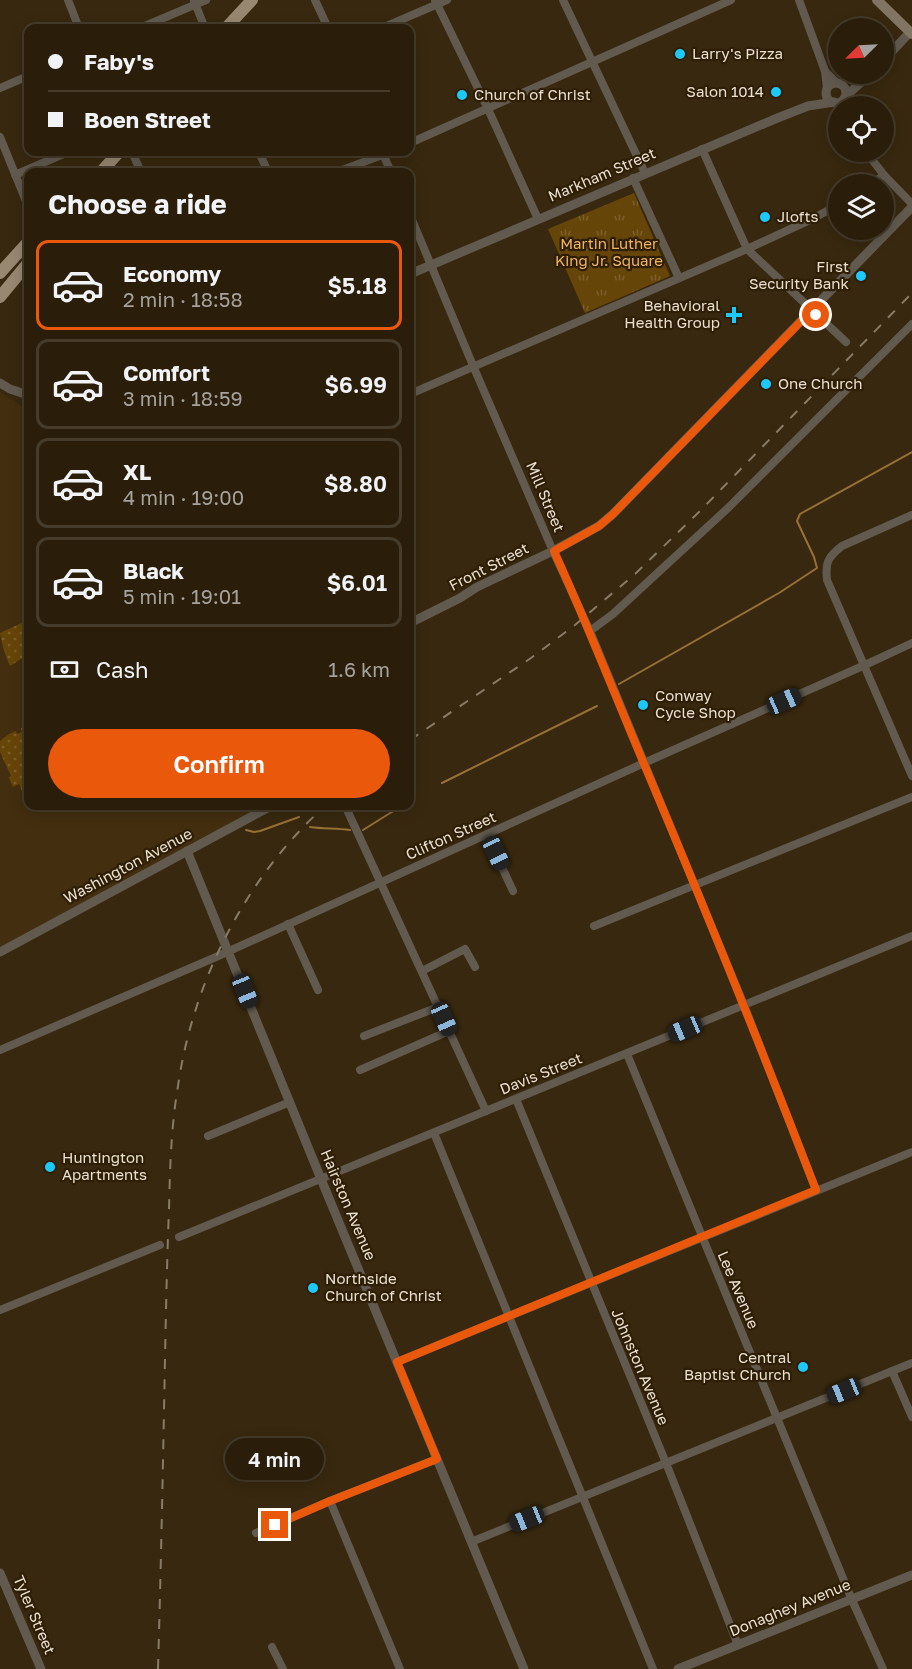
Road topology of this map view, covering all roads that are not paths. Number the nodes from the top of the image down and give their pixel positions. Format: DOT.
graph roads {
  1 [pos="68,0"];
  2 [pos="206,0"];
  3 [pos="252,0"];
  4 [pos="315,0"];
  5 [pos="447,0"];
  6 [pos="563,0"];
  7 [pos="730,0"];
  8 [pos="799,0"];
  9 [pos="878,0"];
  10 [pos="194,2"];
  11 [pos="436,2"];
  12 [pos="77,24"];
  13 [pos="148,24"];
  14 [pos="203,24"];
  15 [pos="230,24"];
  16 [pos="326,24"];
  17 [pos="390,24"];
  18 [pos="912,32"];
  19 [pos="894,50"];
  20 [pos="592,62"];
  21 [pos="825,71"];
  22 [pos="828,74"];
  23 [pos="24,78"];
  24 [pos="832,84"];
  25 [pos="839,84"];
  26 [pos="859,84"];
  27 [pos="856,87"];
  28 [pos="0,88"];
  29 [pos="827,89"];
  30 [pos="843,96"];
  31 [pos="846,96"];
  32 [pos="828,99"];
  33 [pos="828,104"];
  34 [pos="808,106"];
  35 [pos="488,109"];
  36 [pos="0,137"];
  37 [pos="414,141"];
  38 [pos="702,149"];
  39 [pos="58,156"];
  40 [pos="115,156"];
  41 [pos="375,156"];
  42 [pos="874,162"];
  43 [pos="29,168"];
  44 [pos="105,168"];
  45 [pos="347,168"];
  46 [pos="24,170"];
  47 [pos="645,173"];
  48 [pos="15,174"];
  49 [pos="883,174"];
  50 [pos="633,178"];
  51 [pos="894,186"];
  52 [pos="24,196"];
  53 [pos="912,205"];
  54 [pos="828,210"];
  55 [pos="538,219"];
  56 [pos="414,225"];
  57 [pos="24,246"];
  58 [pos="747,249"];
  59 [pos="431,265"];
  60 [pos="24,268"];
  61 [pos="414,272"];
  62 [pos="0,273"];
  63 [pos="679,278"];
  64 [pos="0,297"];
  65 [pos="811,311"];
  66 [pos="912,324"];
  67 [pos="846,342"];
  68 [pos="474,368"];
  69 [pos="0,375"];
  70 [pos="0,383"];
  71 [pos="10,389"];
  72 [pos="414,392"];
  73 [pos="24,394"];
  74 [pos="912,515"];
  75 [pos="554,551"];
  76 [pos="414,621"];
  77 [pos="590,632"];
  78 [pos="912,643"];
  79 [pos="865,665"];
  80 [pos="644,763"];
  81 [pos="912,776"];
  82 [pos="912,797"];
  83 [pos="264,810"];
  84 [pos="348,812"];
  85 [pos="487,834"];
  86 [pos="187,851"];
  87 [pos="381,882"];
  88 [pos="695,885"];
  89 [pos="513,891"];
  90 [pos="288,924"];
  91 [pos="594,926"];
  92 [pos="912,936"];
  93 [pos="229,951"];
  94 [pos="0,952"];
  95 [pos="475,967"];
  96 [pos="422,970"];
  97 [pos="318,990"];
  98 [pos="744,1005"];
  99 [pos="438,1007"];
  100 [pos="449,1031"];
  101 [pos="364,1036"];
  102 [pos="0,1050"];
  103 [pos="627,1054"];
  104 [pos="360,1070"];
  105 [pos="516,1099"];
  106 [pos="290,1102"];
  107 [pos="486,1111"];
  108 [pos="434,1133"];
  109 [pos="208,1136"];
  110 [pos="912,1152"];
  111 [pos="321,1179"];
  112 [pos="816,1190"];
  113 [pos="179,1237"];
  114 [pos="701,1237"];
  115 [pos="160,1245"];
  116 [pos="590,1282"];
  117 [pos="0,1310"];
  118 [pos="508,1316"];
  119 [pos="397,1362"];
  120 [pos="912,1363"];
  121 [pos="892,1371"];
  122 [pos="912,1417"];
  123 [pos="777,1418"];
  124 [pos="437,1459"];
  125 [pos="666,1463"];
  126 [pos="583,1497"];
  127 [pos="330,1501"];
  128 [pos="256,1533"];
  129 [pos="471,1542"];
  130 [pos="0,1573"];
  131 [pos="912,1575"];
  132 [pos="852,1600"];
  133 [pos="738,1645"];
  134 [pos="272,1647"];
  135 [pos="41,1669"];
  136 [pos="283,1669"];
  137 [pos="400,1669"];
  138 [pos="524,1669"];
  139 [pos="653,1669"];
  140 [pos="678,1669"];
  141 [pos="883,1669"];
  1 -- 12 [label="street"];
  2 -- 10 [label="street"];
  3 -- 15 [label="main road"];
  4 -- 16 [label="street"];
  5 -- 11 [label="street"];
  6 -- 20 [label="street"];
  7 -- 20 [label="street"];
  8 -- 21 [label="street"];
  9 -- 18 [label="main road"];
  10 -- 13 [label="street"];
  10 -- 14 [label="street"];
  11 -- 17 [label="street"];
  11 -- 35 [label="street"];
  18 -- 19 [label="street"];
  20 -- 35 [label="street"];
  20 -- 47 [label="street"];
  21 -- 22 [label="street"];
  21 -- 29 [label="street"];
  23 -- 28 [label="street"];
  24 -- 29 [label="street"];
  25 -- 27 [label="street"];
  25 -- 30 [label="street"];
  26 -- 27 [label="street"];
  27 -- 31 [label="street"];
  29 -- 32 [label="street"];
  29 -- 34 [label="street, Markham Street"];
  33 -- 34 [label="street, Markham Street"];
  34 -- 38 [label="street, Markham Street"];
  35 -- 37 [label="street"];
  35 -- 55 [label="street"];
  36 -- 48 [label="street"];
  38 -- 47 [label="street, Markham Street"];
  38 -- 58 [label="street"];
  39 -- 43 [label="street"];
  40 -- 44 [label="main road"];
  41 -- 45 [label="street"];
  42 -- 49 [label="street"];
  46 -- 48 [label="street"];
  47 -- 50 [label="street, Markham Street"];
  48 -- 52 [label="street"];
  50 -- 55 [label="street, Markham Street"];
  50 -- 63 [label="street"];
  51 -- 53 [label="street"];
  53 -- 65 [label="street, Front Street"];
  54 -- 58 [label="street"];
  55 -- 59 [label="street, Markham Street"];
  56 -- 59 [label="street, Mill Street"];
  57 -- 62 [label="main road"];
  58 -- 63 [label="street"];
  58 -- 65 [label="street"];
  59 -- 61 [label="street, Markham Street"];
  59 -- 68 [label="street, Mill Street"];
  60 -- 64 [label="main road"];
  63 -- 68 [label="street"];
  65 -- 67 [label="street"];
  65 -- 75 [label="street, Front Street"];
  66 -- 77 [label="street"];
  68 -- 72 [label="street"];
  68 -- 75 [label="street, Mill Street"];
  69 -- 71 [label="street"];
  70 -- 71 [label="street"];
  71 -- 73 [label="street"];
  74 -- 79 [label="street"];
  75 -- 76 [label="street, Front Street"];
  75 -- 77 [label="street, Mill Street"];
  77 -- 80 [label="street, Mill Street"];
  78 -- 79 [label="street, Clifton Street"];
  79 -- 80 [label="street, Clifton Street"];
  79 -- 81 [label="street"];
  80 -- 85 [label="street, Clifton Street"];
  80 -- 88 [label="street, Mill Street"];
  82 -- 88 [label="street"];
  83 -- 86 [label="street, Washington Avenue"];
  84 -- 87 [label="street"];
  85 -- 87 [label="street, Clifton Street"];
  85 -- 89 [label="street"];
  86 -- 93 [label="street, Hairston Avenue"];
  86 -- 94 [label="street, Washington Avenue"];
  87 -- 90 [label="street, Clifton Street"];
  87 -- 96 [label="street"];
  88 -- 91 [label="street"];
  88 -- 98 [label="street, Mill Street"];
  90 -- 93 [label="street, Clifton Street"];
  90 -- 97 [label="street"];
  92 -- 98 [label="street, Davis Street"];
  93 -- 102 [label="street, Clifton Street"];
  93 -- 106 [label="street, Hairston Avenue"];
  95 -- 96 [label="street"];
  96 -- 99 [label="street"];
  98 -- 103 [label="street, Davis Street"];
  98 -- 112 [label="street, Mill Street"];
  99 -- 100 [label="street"];
  99 -- 101 [label="street"];
  100 -- 104 [label="street"];
  100 -- 107 [label="street"];
  103 -- 105 [label="street, Davis Street"];
  103 -- 114 [label="street, Lee Avenue"];
  105 -- 107 [label="street, Davis Street"];
  105 -- 116 [label="street, Johnston Avenue"];
  106 -- 109 [label="street"];
  106 -- 111 [label="street, Hairston Avenue"];
  107 -- 108 [label="street, Davis Street"];
  108 -- 111 [label="street, Davis Street"];
  108 -- 118 [label="street"];
  110 -- 112 [label="street"];
  111 -- 113 [label="street, Davis Street"];
  111 -- 119 [label="street, Hairston Avenue"];
  112 -- 114 [label="street"];
  114 -- 116 [label="street"];
  114 -- 123 [label="street, Lee Avenue"];
  115 -- 117 [label="street"];
  116 -- 118 [label="street"];
  116 -- 125 [label="street, Johnston Avenue"];
  118 -- 119 [label="street"];
  118 -- 126 [label="street"];
  119 -- 124 [label="street, Hairston Avenue"];
  120 -- 121 [label="street"];
  121 -- 122 [label="street"];
  121 -- 123 [label="street"];
  123 -- 125 [label="street"];
  123 -- 132 [label="street, Lee Avenue"];
  124 -- 127 [label="street"];
  124 -- 129 [label="street, Hairston Avenue"];
  125 -- 126 [label="street"];
  125 -- 133 [label="street, Johnston Avenue"];
  126 -- 129 [label="street"];
  126 -- 139 [label="street"];
  127 -- 128 [label="street"];
  127 -- 137 [label="street"];
  129 -- 138 [label="street, Hairston Avenue"];
  130 -- 135 [label="street, Tyler Street"];
  131 -- 132 [label="street, Donaghey Avenue"];
  132 -- 133 [label="street, Donaghey Avenue"];
  132 -- 141 [label="street, Lee Avenue"];
  133 -- 140 [label="street, Donaghey Avenue"];
  134 -- 136 [label="street"];
}
